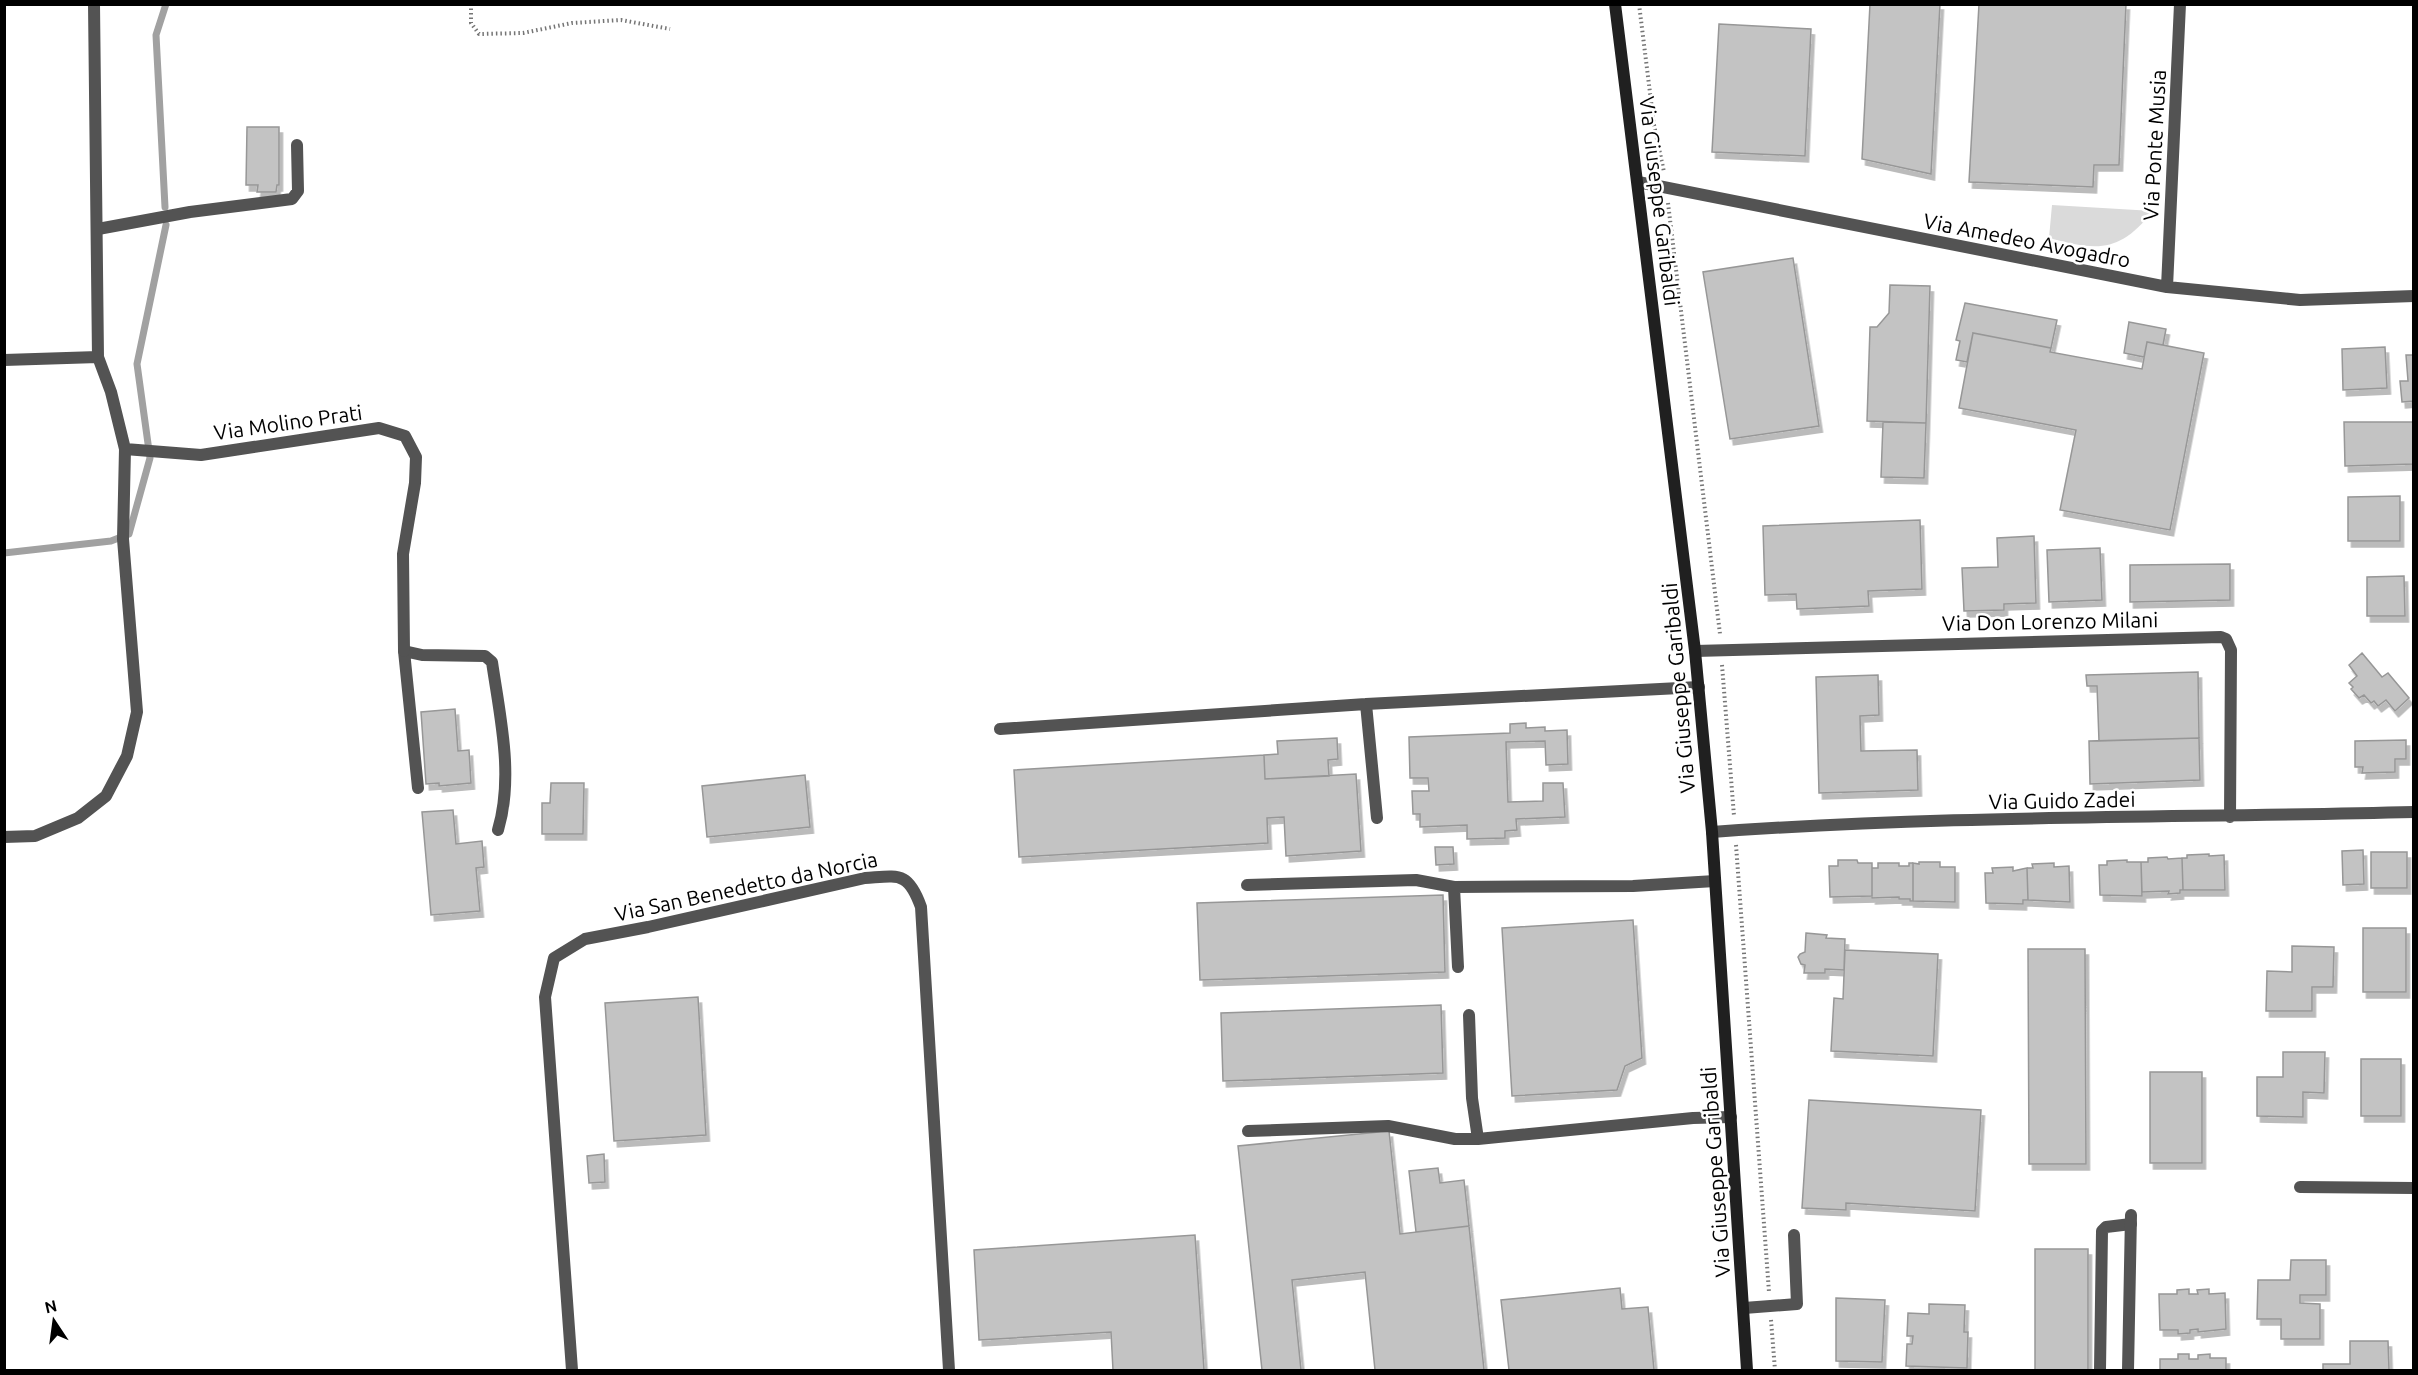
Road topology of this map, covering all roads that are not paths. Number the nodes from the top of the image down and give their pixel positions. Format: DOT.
graph roads {
  1 [pos="94,4"];
  2 [pos="1615,4"];
  3 [pos="2180,4"];
  4 [pos="297,145"];
  5 [pos="1638,182"];
  6 [pos="98,229"];
  7 [pos="2167,287"];
  8 [pos="2414,296"];
  9 [pos="98,357"];
  10 [pos="4,360"];
  11 [pos="125,449"];
  12 [pos="404,651"];
  13 [pos="1695,651"];
  14 [pos="1699,687"];
  15 [pos="1366,704"];
  16 [pos="1000,729"];
  17 [pos="418,788"];
  18 [pos="2414,812"];
  19 [pos="2230,817"];
  20 [pos="1377,818"];
  21 [pos="498,830"];
  22 [pos="1712,832"];
  23 [pos="4,837"];
  24 [pos="1715,881"];
  25 [pos="1247,885"];
  26 [pos="1454,886"];
  27 [pos="1458,967"];
  28 [pos="1469,1015"];
  29 [pos="1731,1118"];
  30 [pos="1248,1131"];
  31 [pos="1478,1139"];
  32 [pos="2300,1187"];
  33 [pos="2414,1188"];
  34 [pos="1794,1235"];
  35 [pos="1744,1308"];
  36 [pos="572,1371"];
  37 [pos="950,1371"];
  38 [pos="1747,1371"];
  39 [pos="2100,1371"];
  40 [pos="2128,1371"];
  1 -- 6 [label="street"];
  2 -- 5 [label="street, Via Giuseppe Garibaldi"];
  3 -- 7 [label="street, Via Ponte Musia"];
  4 -- 6 [label="street"];
  5 -- 7 [label="street, Via Amedeo Avogadro"];
  5 -- 13 [label="street, Via Giuseppe Garibaldi"];
  6 -- 9 [label="street"];
  7 -- 8 [label="street, Via Amedeo Avogadro"];
  9 -- 10 [label="street"];
  9 -- 11 [label="street"];
  11 -- 12 [label="street, Via Molino Prati"];
  11 -- 23 [label="street"];
  12 -- 17 [label="street, Via Molino Prati"];
  12 -- 21 [label="street"];
  13 -- 14 [label="street, Via Giuseppe Garibaldi"];
  13 -- 19 [label="street, Via Don Lorenzo Milani"];
  14 -- 15 [label="street"];
  14 -- 22 [label="street, Via Giuseppe Garibaldi"];
  15 -- 16 [label="street"];
  15 -- 20 [label="street"];
  18 -- 19 [label="street, Via Guido Zadei"];
  19 -- 22 [label="street, Via Guido Zadei"];
  22 -- 24 [label="street, Via Giuseppe Garibaldi"];
  24 -- 26 [label="street"];
  24 -- 29 [label="street, Via Giuseppe Garibaldi"];
  25 -- 26 [label="street"];
  26 -- 27 [label="street"];
  28 -- 31 [label="street"];
  29 -- 31 [label="street"];
  29 -- 35 [label="street, Via Giuseppe Garibaldi"];
  30 -- 31 [label="street"];
  32 -- 33 [label="street"];
  34 -- 35 [label="street"];
  35 -- 38 [label="street, Via Giuseppe Garibaldi"];
  36 -- 37 [label="street, Via San Benedetto da Norcia"];
  39 -- 40 [label="street"];
}
